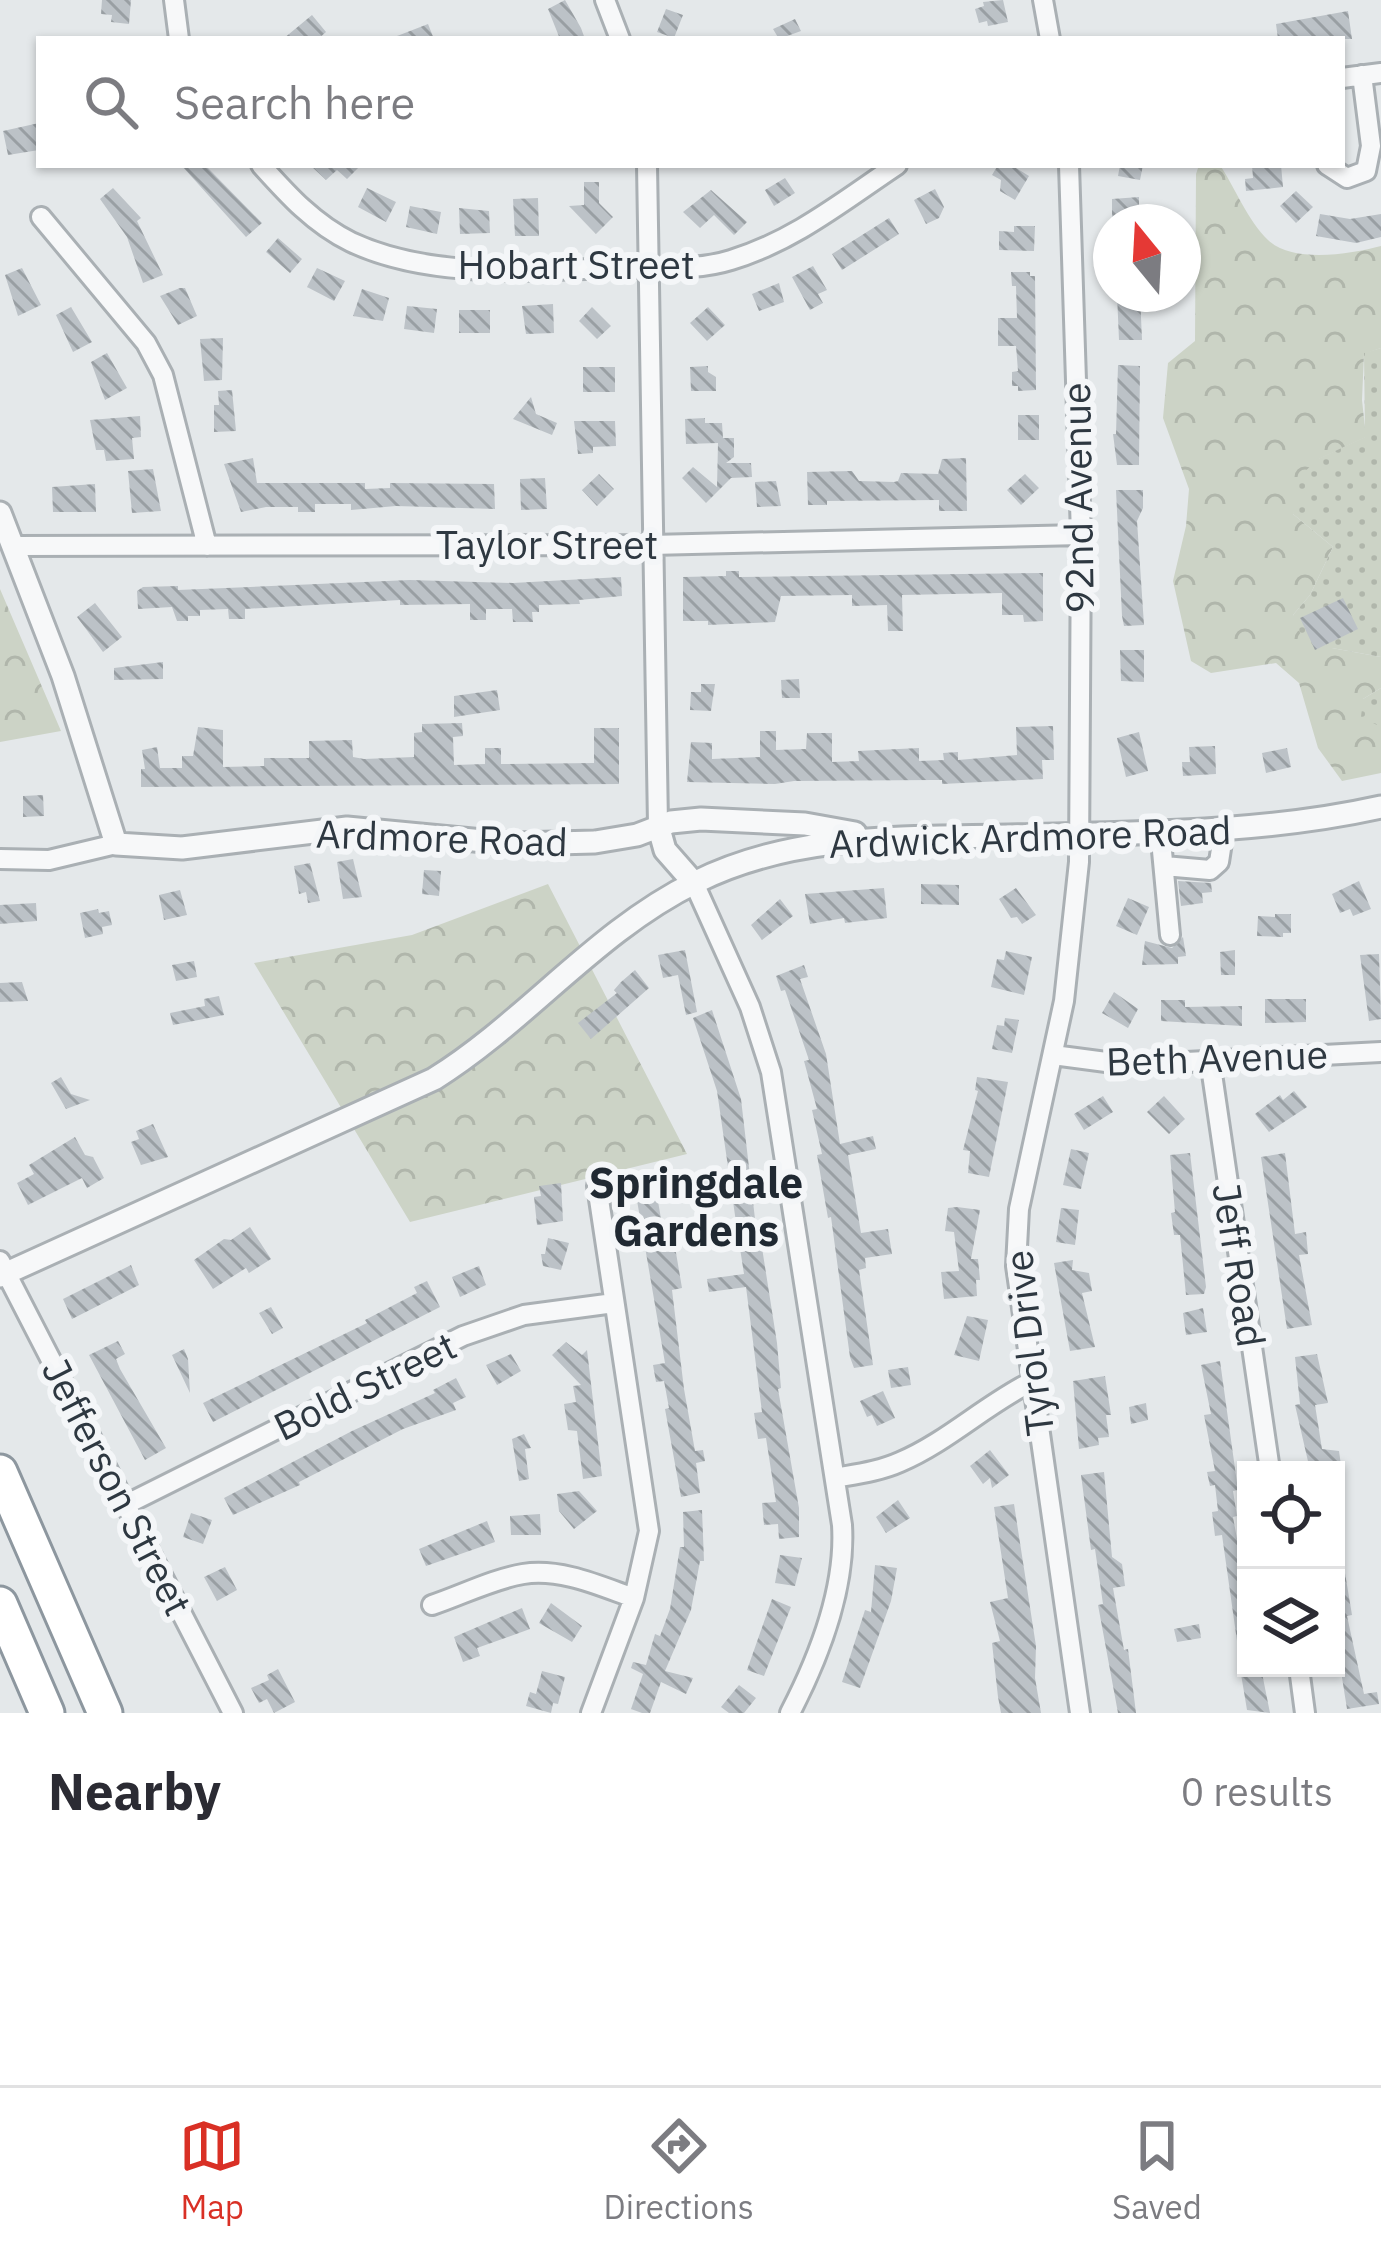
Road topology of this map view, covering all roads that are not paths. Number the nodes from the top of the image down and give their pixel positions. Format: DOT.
graph roads {
  1 [pos="174,0"];
  2 [pos="605,0"];
  3 [pos="1043,0"];
  4 [pos="179,36"];
  5 [pos="619,36"];
  6 [pos="1049,36"];
  7 [pos="1362,76"];
  8 [pos="264,168"];
  9 [pos="647,168"];
  10 [pos="893,168"];
  11 [pos="1069,168"];
  12 [pos="1332,168"];
  13 [pos="40,217"];
  14 [pos="649,268"];
  15 [pos="0,513"];
  16 [pos="1081,535"];
  17 [pos="651,545"];
  18 [pos="207,546"];
  19 [pos="13,547"];
  20 [pos="1381,807"];
  21 [pos="658,825"];
  22 [pos="1224,829"];
  23 [pos="1160,830"];
  24 [pos="1080,832"];
  25 [pos="882,837"];
  26 [pos="116,844"];
  27 [pos="0,859"];
  28 [pos="1164,866"];
  29 [pos="694,883"];
  30 [pos="1170,935"];
  31 [pos="1381,1052"];
  32 [pos="1053,1054"];
  33 [pos="1210,1060"];
  34 [pos="597,1186"];
  35 [pos="2,1270"];
  36 [pos="614,1303"];
  37 [pos="1031,1382"];
  38 [pos="1269,1461"];
  39 [pos="0,1472"];
  40 [pos="835,1478"];
  41 [pos="128,1504"];
  42 [pos="634,1598"];
  43 [pos="0,1604"];
  44 [pos="433,1605"];
  45 [pos="1300,1677"];
  46 [pos="47,1713"];
  47 [pos="105,1713"];
  48 [pos="233,1713"];
  49 [pos="592,1713"];
  50 [pos="790,1713"];
  51 [pos="1080,1713"];
  52 [pos="1306,1713"];
  1 -- 4 [label="street"];
  2 -- 5 [label="street"];
  3 -- 6 [label="street"];
  7 -- 12 [label="street"];
  8 -- 14 [label="street, Hobart Street"];
  9 -- 14 [label="street"];
  10 -- 14 [label="street, Hobart Street"];
  11 -- 16 [label="street, 92nd Avenue"];
  13 -- 18 [label="street"];
  14 -- 17 [label="street"];
  15 -- 19 [label="street"];
  16 -- 17 [label="street, Taylor Street"];
  16 -- 24 [label="street, 92nd Avenue"];
  17 -- 18 [label="street, Taylor Street"];
  17 -- 21 [label="street"];
  18 -- 19 [label="street, Taylor Street"];
  19 -- 26 [label="street"];
  20 -- 22 [label="street, Ardwick Ardmore Road"];
  21 -- 25 [label="street, Ardmore Road"];
  21 -- 26 [label="street, Ardmore Road"];
  21 -- 29 [label="street"];
  22 -- 23 [label="street, Ardwick Ardmore Road"];
  22 -- 28 [label="street"];
  23 -- 24 [label="street, Ardwick Ardmore Road"];
  23 -- 28 [label="street"];
  24 -- 25 [label="street, Ardwick Ardmore Road"];
  24 -- 32 [label="street, Tyrol Drive"];
  25 -- 29 [label="street, Ardwick Ardmore Road"];
  26 -- 27 [label="street, Ardmore Road"];
  28 -- 30 [label="street"];
  29 -- 35 [label="street, Ardwick Ardmore Road"];
  29 -- 40 [label="street"];
  31 -- 33 [label="street, Beth Avenue"];
  32 -- 33 [label="street, Beth Avenue"];
  32 -- 37 [label="street, Tyrol Drive"];
  33 -- 38 [label="street, Jeff Road"];
  34 -- 36 [label="street"];
  35 -- 41 [label="street, Jefferson Street"];
  36 -- 41 [label="street, Bold Street"];
  36 -- 42 [label="street"];
  37 -- 40 [label="street"];
  37 -- 51 [label="street, Tyrol Drive"];
  39 -- 47 [label="highway"];
  40 -- 50 [label="street"];
  41 -- 48 [label="street, Jefferson Street"];
  42 -- 44 [label="street"];
  42 -- 49 [label="street"];
  43 -- 46 [label="highway"];
  45 -- 52 [label="street"];
}
